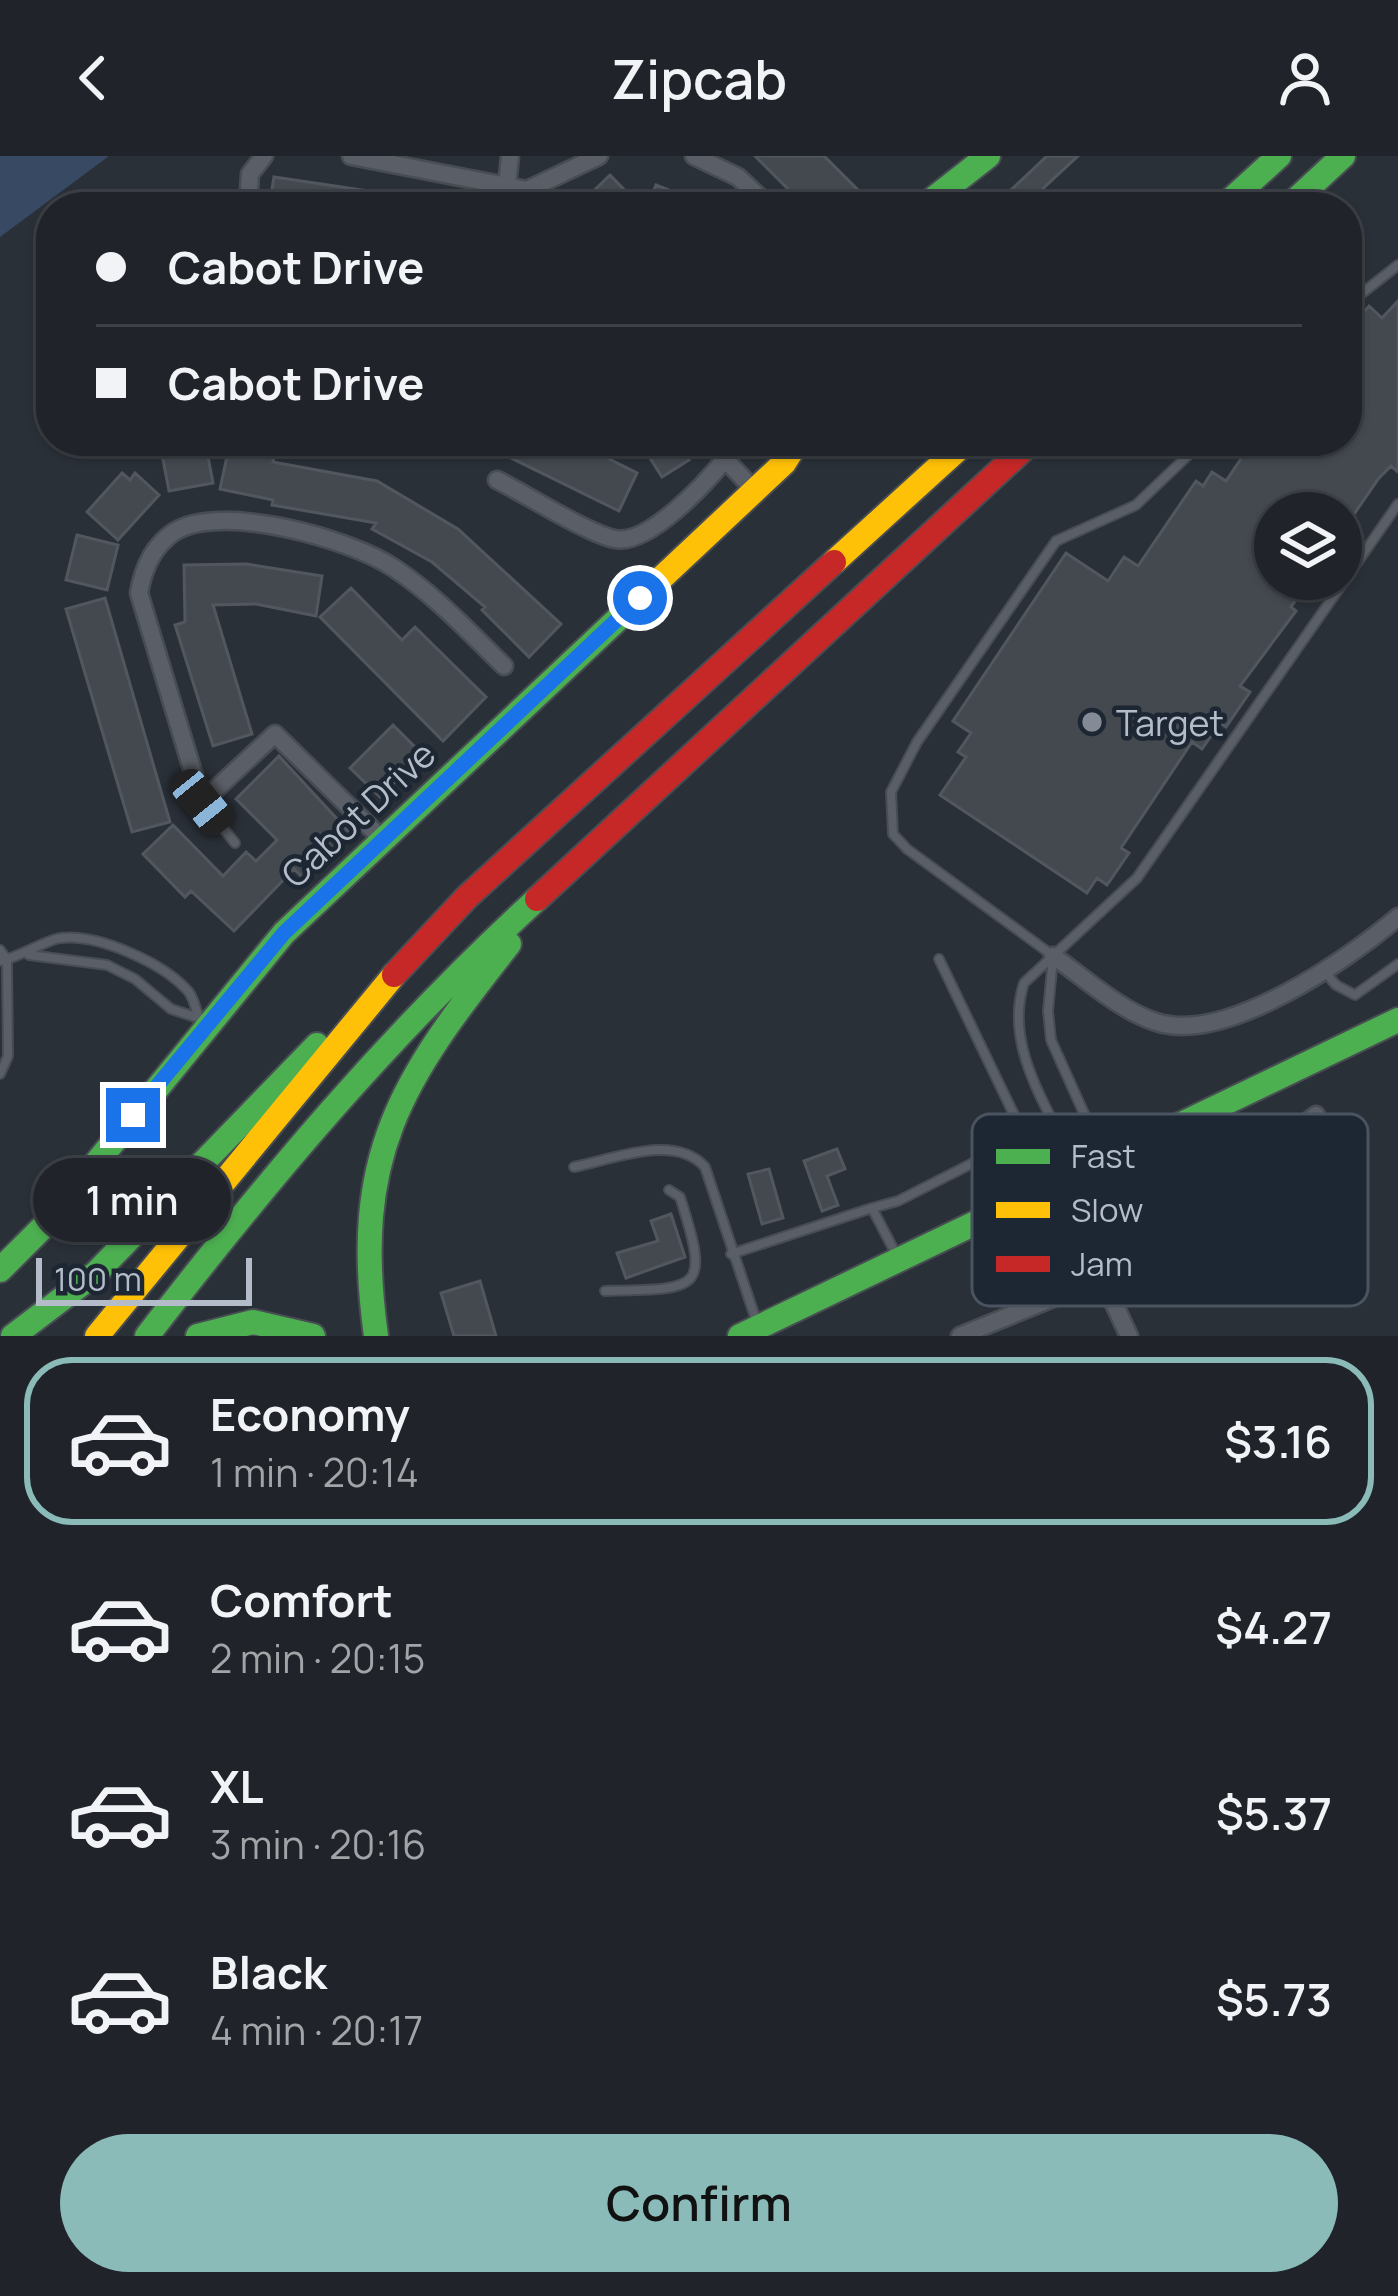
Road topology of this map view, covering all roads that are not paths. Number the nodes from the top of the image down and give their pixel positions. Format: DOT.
graph roads {
  1 [pos="264,156"];
  2 [pos="351,156"];
  3 [pos="510,156"];
  4 [pos="599,156"];
  5 [pos="694,156"];
  6 [pos="988,156"];
  7 [pos="1280,156"];
  8 [pos="1343,156"];
  9 [pos="507,186"];
  10 [pos="249,192"];
  11 [pos="754,192"];
  12 [pos="942,192"];
  13 [pos="1240,192"];
  14 [pos="1304,192"];
  15 [pos="1398,266"];
  16 [pos="1362,294"];
  17 [pos="722,456"];
  18 [pos="788,456"];
  19 [pos="951,456"];
  20 [pos="1016,456"];
  21 [pos="1187,456"];
  22 [pos="725,459"];
  23 [pos="497,480"];
  24 [pos="754,490"];
  25 [pos="1398,504"];
  26 [pos="504,666"];
  27 [pos="202,802"];
  28 [pos="383,840"];
  29 [pos="235,842"];
  30 [pos="583,852"];
  31 [pos="1398,917"];
  32 [pos="0,950"];
  33 [pos="28,955"];
  34 [pos="1053,956"];
  35 [pos="939,959"];
  36 [pos="3,960"];
  37 [pos="1398,964"];
  38 [pos="1325,972"];
  39 [pos="372,999"];
  40 [pos="1398,1020"];
  41 [pos="203,1021"];
  42 [pos="0,1074"];
  43 [pos="1212,1110"];
  44 [pos="1014,1114"];
  45 [pos="1052,1114"];
  46 [pos="1085,1114"];
  47 [pos="1204,1114"];
  48 [pos="1214,1114"];
  49 [pos="972,1163"];
  50 [pos="574,1167"];
  51 [pos="669,1190"];
  52 [pos="872,1208"];
  53 [pos="972,1222"];
  54 [pos="731,1254"];
  55 [pos="898,1257"];
  56 [pos="0,1270"];
  57 [pos="605,1291"];
  58 [pos="1033,1306"];
  59 [pos="1115,1306"];
  60 [pos="748,1330"];
  61 [pos="13,1336"];
  62 [pos="97,1336"];
  63 [pos="147,1336"];
  64 [pos="198,1336"];
  65 [pos="313,1336"];
  66 [pos="376,1336"];
  67 [pos="720,1336"];
  68 [pos="960,1336"];
  69 [pos="1129,1336"];
  1 -- 10 [label="street"];
  2 -- 9 [label="street"];
  3 -- 9 [label="street"];
  4 -- 9 [label="street"];
  5 -- 11 [label="street"];
  6 -- 12 [label="main road"];
  7 -- 13 [label="main road"];
  8 -- 14 [label="main road"];
  15 -- 16 [label="lane"];
  17 -- 22 [label="street"];
  18 -- 24 [label="main road, Cabot Drive"];
  19 -- 39 [label="main road"];
  20 -- 30 [label="main road"];
  21 -- 34 [label="lane"];
  22 -- 23 [label="street"];
  22 -- 24 [label="street"];
  24 -- 28 [label="main road, Cabot Drive"];
  25 -- 34 [label="lane"];
  26 -- 27 [label="street"];
  27 -- 28 [label="street"];
  27 -- 29 [label="lane"];
  28 -- 41 [label="main road, Cabot Drive"];
  30 -- 63 [label="main road"];
  30 -- 66 [label="main road"];
  31 -- 38 [label="street"];
  32 -- 36 [label="lane"];
  33 -- 36 [label="lane"];
  33 -- 41 [label="lane"];
  33 -- 41 [label="lane"];
  34 -- 38 [label="street"];
  34 -- 45 [label="lane"];
  34 -- 46 [label="lane"];
  35 -- 44 [label="lane"];
  36 -- 42 [label="lane"];
  37 -- 38 [label="lane"];
  39 -- 61 [label="main road"];
  39 -- 62 [label="main road"];
  40 -- 43 [label="main road"];
  41 -- 56 [label="main road, Cabot Drive"];
  43 -- 47 [label="main road"];
  43 -- 48 [label="street"];
  49 -- 52 [label="lane"];
  50 -- 54 [label="lane"];
  51 -- 57 [label="lane"];
  52 -- 54 [label="lane"];
  52 -- 55 [label="lane"];
  53 -- 55 [label="main road"];
  54 -- 60 [label="lane"];
  55 -- 60 [label="main road"];
  58 -- 68 [label="street"];
  59 -- 69 [label="street"];
  60 -- 67 [label="main road"];
  64 -- 65 [label="main road"];
}
